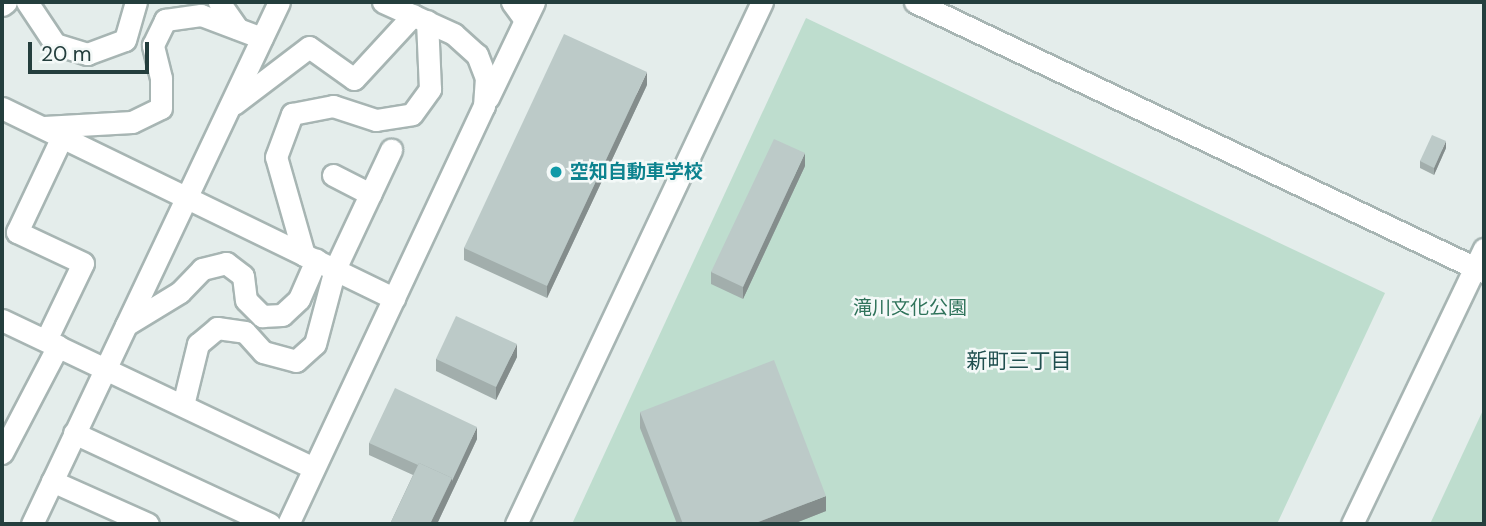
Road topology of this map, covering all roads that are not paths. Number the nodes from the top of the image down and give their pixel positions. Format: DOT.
graph roads {
  1 [pos="27,2"];
  2 [pos="136,2"];
  3 [pos="219,2"];
  4 [pos="279,2"];
  5 [pos="383,2"];
  6 [pos="512,2"];
  7 [pos="762,2"];
  8 [pos="915,2"];
  9 [pos="530,11"];
  10 [pos="420,18"];
  11 [pos="237,28"];
  12 [pos="262,38"];
  13 [pos="484,106"];
  14 [pos="229,107"];
  15 [pos="4,115"];
  16 [pos="41,128"];
  17 [pos="62,137"];
  18 [pos="391,150"];
  19 [pos="332,175"];
  20 [pos="370,194"];
  21 [pos="187,198"];
  22 [pos="318,261"];
  23 [pos="1481,263"];
  24 [pos="394,298"];
  25 [pos="2,320"];
  26 [pos="126,325"];
  27 [pos="52,343"];
  28 [pos="105,368"];
  29 [pos="183,405"];
  30 [pos="75,433"];
  31 [pos="2,453"];
  32 [pos="314,468"];
  33 [pos="52,481"];
  34 [pos="32,524"];
  35 [pos="148,524"];
  36 [pos="270,524"];
  37 [pos="288,524"];
  38 [pos="516,524"];
  39 [pos="1352,524"];
  1 -- 2 [label="street"];
  3 -- 11 [label="street"];
  4 -- 12 [label="street"];
  5 -- 10 [label="street"];
  6 -- 9 [label="street"];
  7 -- 38 [label="street"];
  8 -- 23 [label="street"];
  9 -- 13 [label="street"];
  10 -- 13 [label="street"];
  10 -- 14 [label="street"];
  10 -- 22 [label="street"];
  11 -- 12 [label="street"];
  11 -- 16 [label="street"];
  12 -- 14 [label="street"];
  13 -- 24 [label="street"];
  14 -- 21 [label="street"];
  15 -- 16 [label="street"];
  16 -- 17 [label="street"];
  17 -- 21 [label="street"];
  17 -- 27 [label="street"];
  18 -- 20 [label="street"];
  19 -- 20 [label="street"];
  20 -- 22 [label="street"];
  21 -- 22 [label="street"];
  21 -- 26 [label="street"];
  22 -- 24 [label="street"];
  22 -- 26 [label="street"];
  22 -- 29 [label="street"];
  23 -- 39 [label="street"];
  24 -- 32 [label="street"];
  25 -- 27 [label="street"];
  26 -- 28 [label="street"];
  27 -- 28 [label="street"];
  27 -- 31 [label="street"];
  28 -- 29 [label="street"];
  28 -- 30 [label="street"];
  29 -- 32 [label="street"];
  30 -- 33 [label="street"];
  30 -- 36 [label="street"];
  32 -- 37 [label="street"];
  33 -- 34 [label="street"];
  33 -- 35 [label="street"];
}
